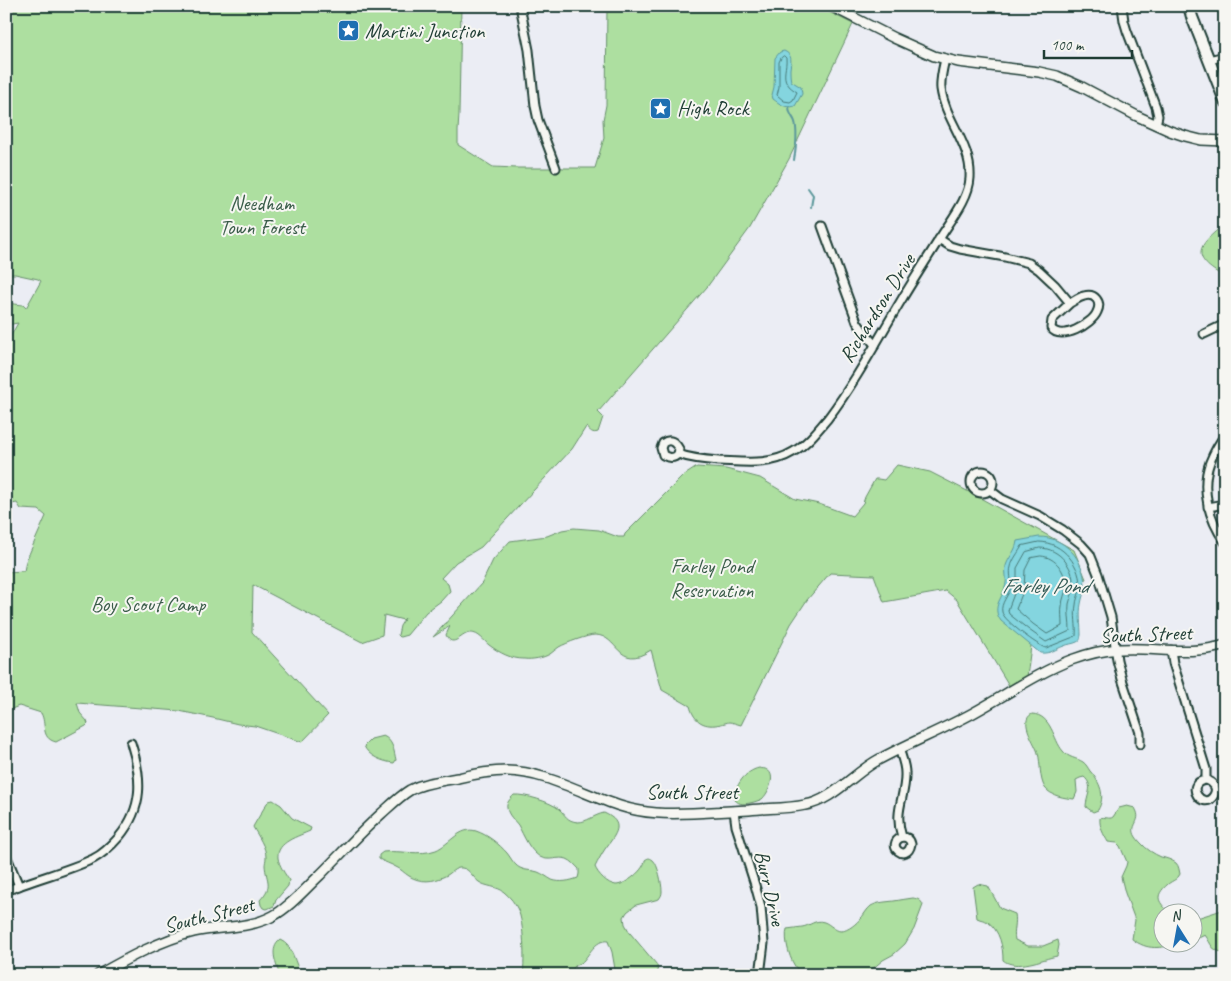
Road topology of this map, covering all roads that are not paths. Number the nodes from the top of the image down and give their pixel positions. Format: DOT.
graph roads {
  1 [pos="520,6"];
  2 [pos="831,6"];
  3 [pos="1122,6"];
  4 [pos="1189,6"];
  5 [pos="1225,56"];
  6 [pos="945,59"];
  7 [pos="1209,60"];
  8 [pos="1225,101"];
  9 [pos="1156,125"];
  10 [pos="1225,141"];
  11 [pos="556,168"];
  12 [pos="822,226"];
  13 [pos="939,239"];
  14 [pos="1070,303"];
  15 [pos="1225,324"];
  16 [pos="1204,334"];
  17 [pos="875,345"];
  18 [pos="1225,435"];
  19 [pos="678,454"];
  20 [pos="990,490"];
  21 [pos="1225,504"];
  22 [pos="1208,507"];
  23 [pos="1225,542"];
  24 [pos="1225,645"];
  25 [pos="1116,649"];
  26 [pos="1171,650"];
  27 [pos="131,743"];
  28 [pos="1140,744"];
  29 [pos="899,749"];
  30 [pos="1206,780"];
  31 [pos="734,811"];
  32 [pos="902,837"];
  33 [pos="6,855"];
  34 [pos="19,886"];
  35 [pos="6,891"];
  36 [pos="98,975"];
  37 [pos="760,975"];
  1 -- 11 [label="street"];
  2 -- 6 [label="street"];
  3 -- 9 [label="street"];
  4 -- 7 [label="main road"];
  5 -- 7 [label="street"];
  6 -- 9 [label="street"];
  6 -- 13 [label="street, Richardson Drive"];
  7 -- 8 [label="main road"];
  9 -- 10 [label="street"];
  12 -- 17 [label="street"];
  13 -- 14 [label="street"];
  13 -- 17 [label="street, Richardson Drive"];
  14 -- 14 [label="street"];
  15 -- 16 [label="street"];
  17 -- 19 [label="street, Richardson Drive"];
  18 -- 22 [label="street"];
  20 -- 25 [label="street"];
  21 -- 22 [label="street"];
  22 -- 23 [label="street"];
  24 -- 26 [label="street, South Street"];
  25 -- 26 [label="street, South Street"];
  25 -- 28 [label="street"];
  25 -- 29 [label="street, South Street"];
  26 -- 30 [label="street"];
  27 -- 34 [label="street"];
  29 -- 31 [label="street, South Street"];
  29 -- 32 [label="street"];
  31 -- 36 [label="street, South Street"];
  31 -- 37 [label="street, Burr Drive"];
  33 -- 34 [label="street"];
  34 -- 35 [label="street"];
}
